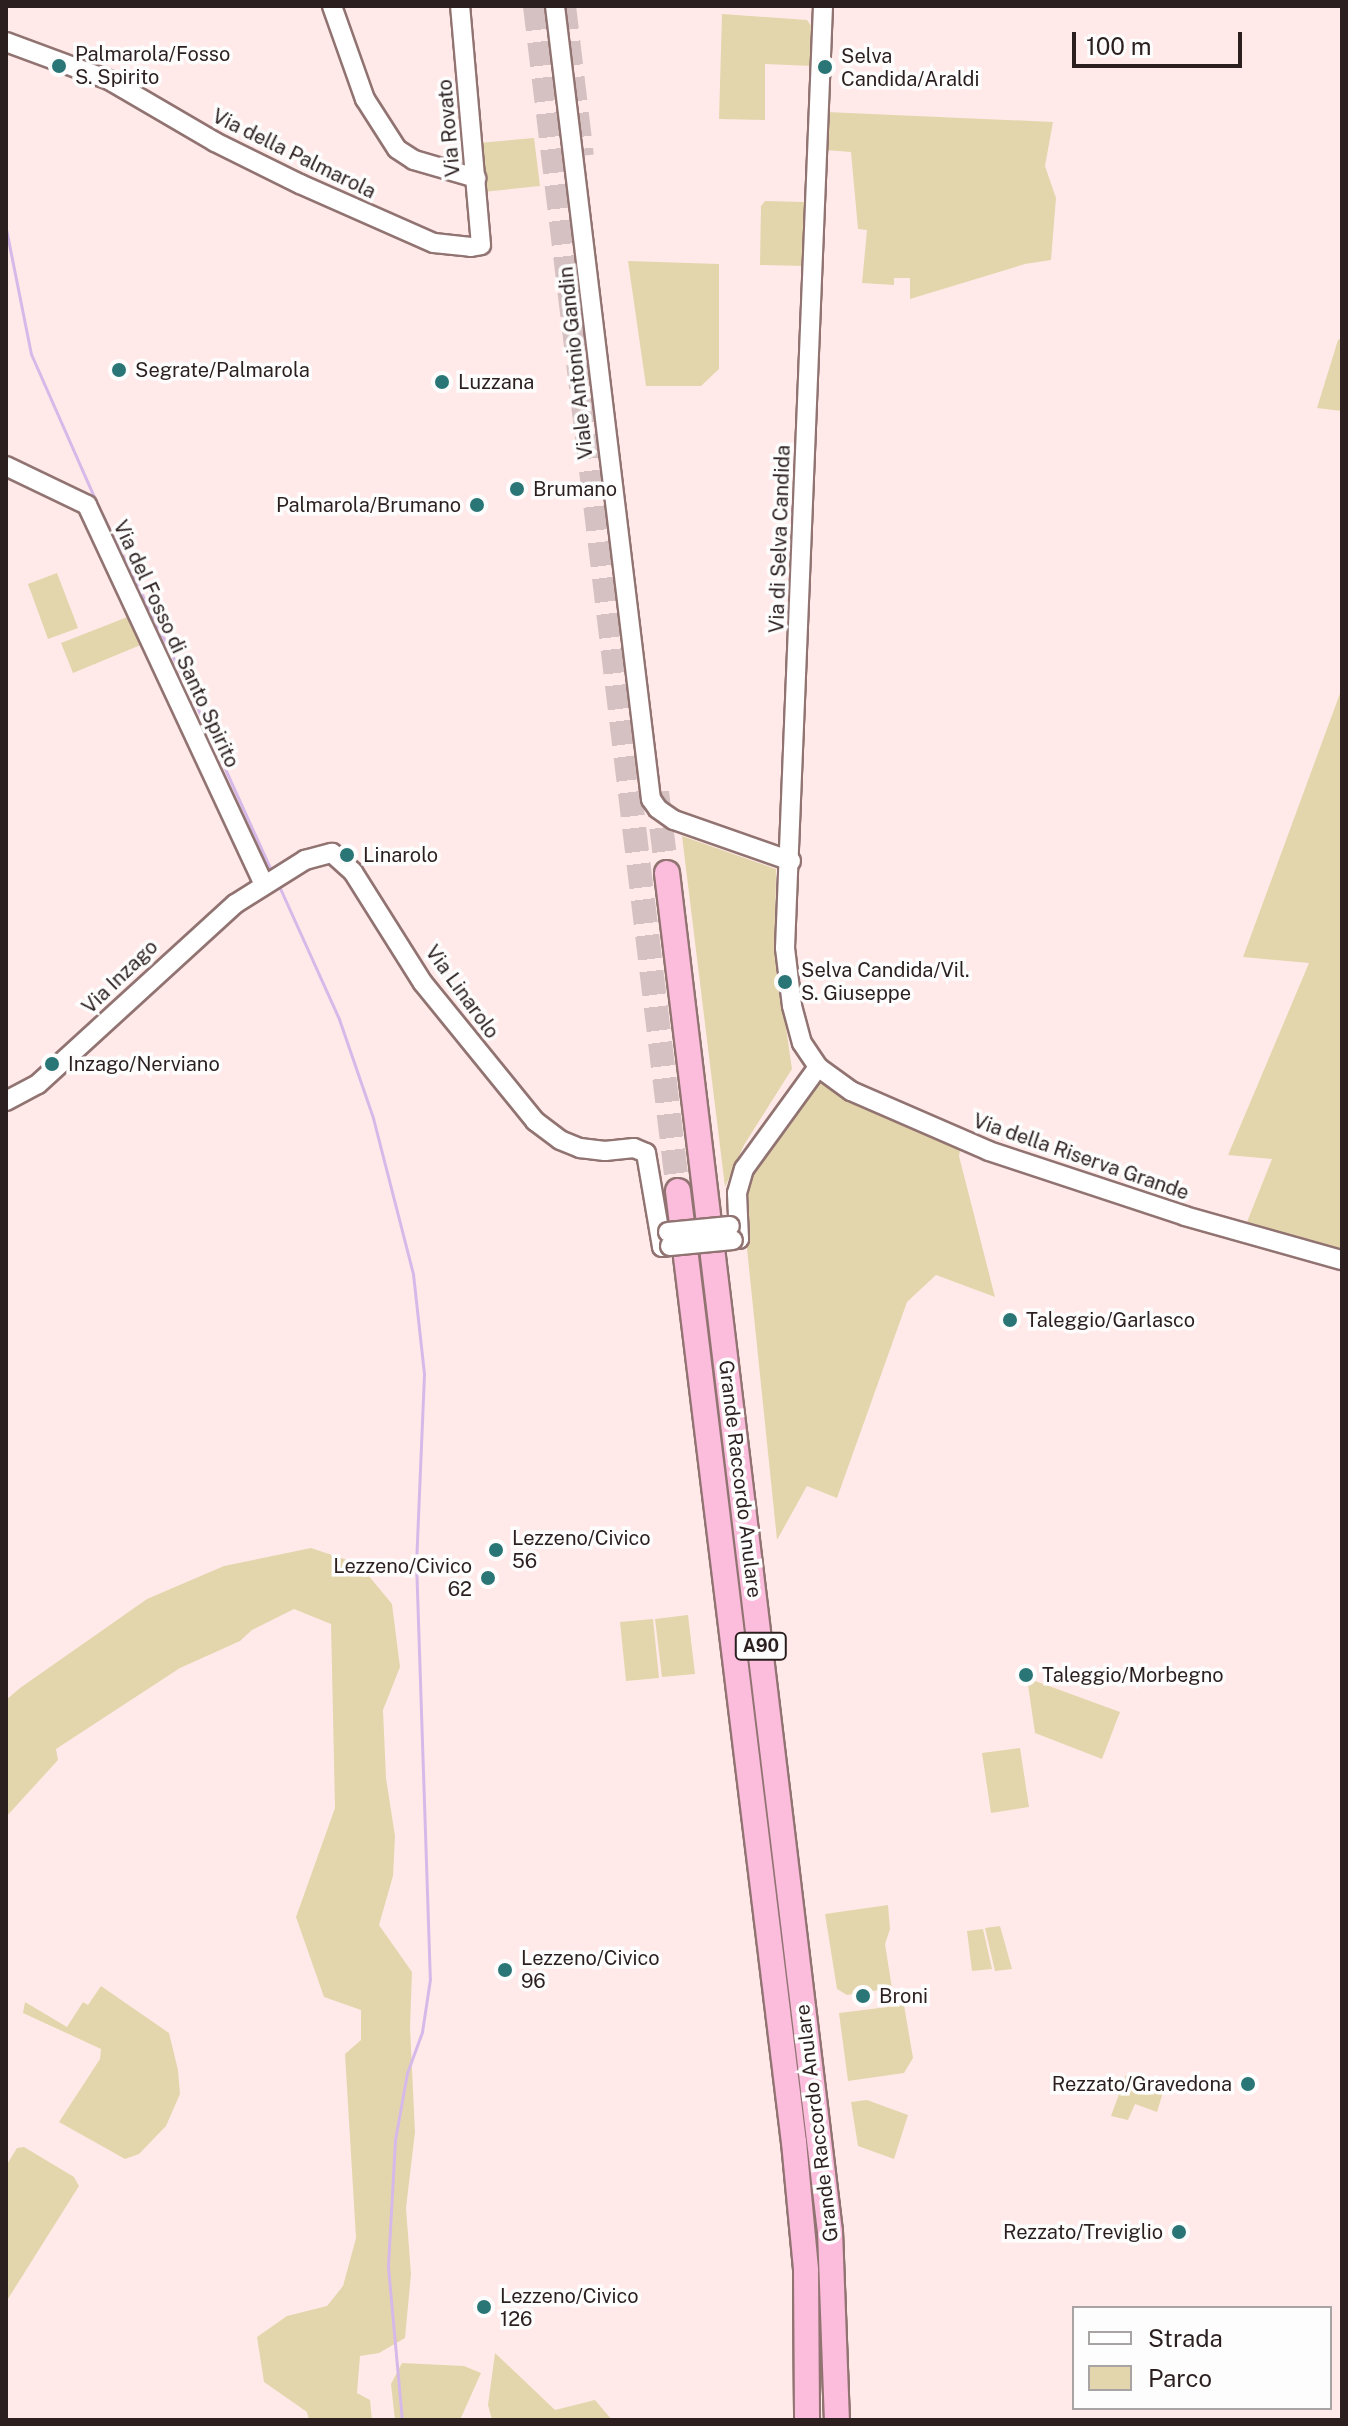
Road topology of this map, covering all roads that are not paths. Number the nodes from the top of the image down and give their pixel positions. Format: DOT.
graph roads {
  1 [pos="332,6"];
  2 [pos="460,6"];
  3 [pos="555,6"];
  4 [pos="823,6"];
  5 [pos="6,42"];
  6 [pos="476,178"];
  7 [pos="481,245"];
  8 [pos="6,466"];
  9 [pos="791,861"];
  10 [pos="667,873"];
  11 [pos="263,883"];
  12 [pos="818,1067"];
  13 [pos="6,1101"];
  14 [pos="678,1191"];
  15 [pos="1342,1260"];
  16 [pos="807,2420"];
  17 [pos="837,2420"];
  1 -- 6 [label="street"];
  2 -- 6 [label="street, Via Rovato"];
  3 -- 9 [label="street, Viale Antonio Gandin"];
  4 -- 9 [label="street, Via di Selva Candida"];
  5 -- 7 [label="street, Via della Palmarola"];
  6 -- 7 [label="street, Via Rovato"];
  8 -- 11 [label="street, Via del Fosso di Santo Spirito"];
  9 -- 12 [label="street, Via di Selva Candida"];
  10 -- 17 [label="highway, Grande Raccordo Anulare / A90"];
  11 -- 12 [label="street, Via Linarolo, bridge"];
  11 -- 13 [label="street, Via Inzago"];
  12 -- 15 [label="street, Via della Riserva Grande"];
  14 -- 16 [label="highway, Grande Raccordo Anulare / A90"];
}
